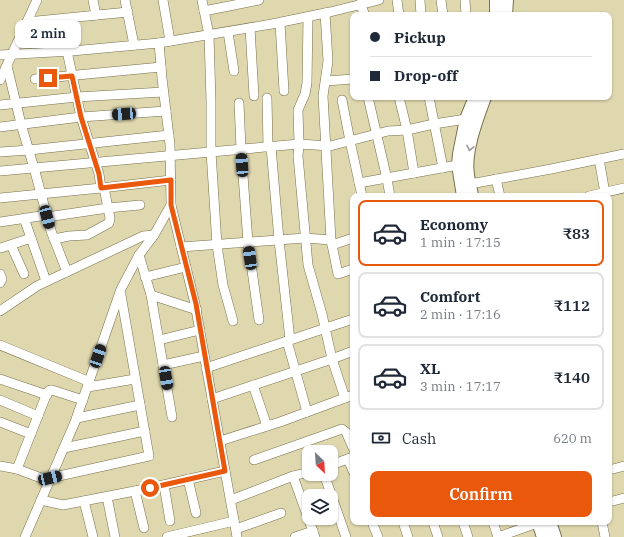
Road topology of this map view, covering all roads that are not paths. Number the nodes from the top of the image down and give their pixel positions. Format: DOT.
graph roads {
  1 [pos="38,0"];
  2 [pos="93,0"];
  3 [pos="125,0"];
  4 [pos="163,0"];
  5 [pos="202,0"];
  6 [pos="259,0"];
  7 [pos="379,0"];
  8 [pos="398,0"];
  9 [pos="420,0"];
  10 [pos="441,0"];
  11 [pos="466,0"];
  12 [pos="496,0"];
  13 [pos="507,0"];
  14 [pos="360,4"];
  15 [pos="204,11"];
  16 [pos="128,12"];
  17 [pos="364,12"];
  18 [pos="399,12"];
  19 [pos="421,12"];
  20 [pos="443,12"];
  21 [pos="466,12"];
  22 [pos="496,12"];
  23 [pos="506,12"];
  24 [pos="325,13"];
  25 [pos="96,15"];
  26 [pos="308,16"];
  27 [pos="27,22"];
  28 [pos="280,22"];
  29 [pos="250,28"];
  30 [pos="228,32"];
  31 [pos="209,35"];
  32 [pos="170,41"];
  33 [pos="159,43"];
  34 [pos="134,45"];
  35 [pos="67,51"];
  36 [pos="12,54"];
  37 [pos="0,55"];
  38 [pos="7,66"];
  39 [pos="161,67"];
  40 [pos="234,71"];
  41 [pos="72,76"];
  42 [pos="0,78"];
  43 [pos="35,79"];
  44 [pos="350,79"];
  45 [pos="326,81"];
  46 [pos="284,91"];
  47 [pos="164,92"];
  48 [pos="254,96"];
  49 [pos="77,97"];
  50 [pos="267,98"];
  51 [pos="342,100"];
  52 [pos="369,100"];
  53 [pos="400,100"];
  54 [pos="430,100"];
  55 [pos="475,100"];
  56 [pos="483,100"];
  57 [pos="240,103"];
  58 [pos="16,104"];
  59 [pos="0,105"];
  60 [pos="166,111"];
  61 [pos="81,117"];
  62 [pos="472,120"];
  63 [pos="21,124"];
  64 [pos="434,124"];
  65 [pos="0,127"];
  66 [pos="407,130"];
  67 [pos="377,134"];
  68 [pos="169,135"];
  69 [pos="350,141"];
  70 [pos="90,144"];
  71 [pos="299,144"];
  72 [pos="326,146"];
  73 [pos="270,147"];
  74 [pos="241,149"];
  75 [pos="29,150"];
  76 [pos="0,152"];
  77 [pos="211,152"];
  78 [pos="624,154"];
  79 [pos="170,156"];
  80 [pos="598,159"];
  81 [pos="95,162"];
  82 [pos="463,165"];
  83 [pos="34,168"];
  84 [pos="443,168"];
  85 [pos="0,171"];
  86 [pos="414,173"];
  87 [pos="387,179"];
  88 [pos="496,179"];
  89 [pos="171,180"];
  90 [pos="359,184"];
  91 [pos="102,188"];
  92 [pos="624,188"];
  93 [pos="471,190"];
  94 [pos="605,192"];
  95 [pos="361,193"];
  96 [pos="389,193"];
  97 [pos="463,193"];
  98 [pos="499,193"];
  99 [pos="601,193"];
  100 [pos="41,194"];
  101 [pos="0,198"];
  102 [pos="140,205"];
  103 [pos="171,205"];
  104 [pos="108,208"];
  105 [pos="47,216"];
  106 [pos="24,218"];
  107 [pos="0,222"];
  108 [pos="154,235"];
  109 [pos="31,238"];
  110 [pos="305,238"];
  111 [pos="350,239"];
  112 [pos="54,240"];
  113 [pos="278,240"];
  114 [pos="248,242"];
  115 [pos="331,242"];
  116 [pos="11,245"];
  117 [pos="217,245"];
  118 [pos="182,247"];
  119 [pos="1,248"];
  120 [pos="139,256"];
  121 [pos="186,267"];
  122 [pos="350,271"];
  123 [pos="67,272"];
  124 [pos="0,274"];
  125 [pos="24,274"];
  126 [pos="145,277"];
  127 [pos="46,281"];
  128 [pos="0,282"];
  129 [pos="120,292"];
  130 [pos="151,295"];
  131 [pos="197,310"];
  132 [pos="0,311"];
  133 [pos="259,320"];
  134 [pos="350,320"];
  135 [pos="233,321"];
  136 [pos="325,329"];
  137 [pos="200,330"];
  138 [pos="159,340"];
  139 [pos="289,341"];
  140 [pos="0,345"];
  141 [pos="350,352"];
  142 [pos="204,356"];
  143 [pos="332,359"];
  144 [pos="163,365"];
  145 [pos="206,368"];
  146 [pos="295,371"];
  147 [pos="0,379"];
  148 [pos="135,379"];
  149 [pos="89,384"];
  150 [pos="253,385"];
  151 [pos="46,395"];
  152 [pos="349,397"];
  153 [pos="212,399"];
  154 [pos="0,400"];
  155 [pos="83,400"];
  156 [pos="140,405"];
  157 [pos="308,412"];
  158 [pos="38,416"];
  159 [pos="172,417"];
  160 [pos="77,418"];
  161 [pos="0,422"];
  162 [pos="267,426"];
  163 [pos="144,431"];
  164 [pos="31,434"];
  165 [pos="220,441"];
  166 [pos="350,441"];
  167 [pos="64,448"];
  168 [pos="350,458"];
  169 [pos="254,460"];
  170 [pos="338,463"];
  171 [pos="0,466"];
  172 [pos="624,466"];
  173 [pos="18,469"];
  174 [pos="612,469"];
  175 [pos="225,471"];
  176 [pos="302,474"];
  177 [pos="293,476"];
  178 [pos="188,479"];
  179 [pos="50,480"];
  180 [pos="326,481"];
  181 [pos="164,485"];
  182 [pos="135,491"];
  183 [pos="107,497"];
  184 [pos="624,498"];
  185 [pos="41,500"];
  186 [pos="230,500"];
  187 [pos="84,501"];
  188 [pos="612,501"];
  189 [pos="281,513"];
  190 [pos="196,514"];
  191 [pos="170,521"];
  192 [pos="373,525"];
  193 [pos="404,525"];
  194 [pos="434,525"];
  195 [pos="464,525"];
  196 [pos="493,525"];
  197 [pos="530,525"];
  198 [pos="539,525"];
  199 [pos="551,525"];
  200 [pos="603,525"];
  201 [pos="144,528"];
  202 [pos="236,529"];
  203 [pos="314,534"];
  204 [pos="25,537"];
  205 [pos="93,537"];
  206 [pos="115,537"];
  207 [pos="167,537"];
  208 [pos="295,537"];
  209 [pos="346,537"];
  210 [pos="378,537"];
  211 [pos="408,537"];
  212 [pos="438,537"];
  213 [pos="468,537"];
  214 [pos="498,537"];
  215 [pos="543,537"];
  216 [pos="555,537"];
  217 [pos="605,537"];
  1 -- 27 [label="street"];
  2 -- 25 [label="street"];
  3 -- 16 [label="street"];
  4 -- 32 [label="street"];
  5 -- 15 [label="street"];
  6 -- 15 [label="street"];
  7 -- 14 [label="street"];
  8 -- 18 [label="street"];
  9 -- 19 [label="street"];
  10 -- 20 [label="street"];
  11 -- 21 [label="street"];
  12 -- 22 [label="main road"];
  13 -- 23 [label="main road"];
  14 -- 17 [label="street"];
  14 -- 24 [label="street"];
  15 -- 31 [label="street"];
  16 -- 25 [label="street"];
  16 -- 34 [label="street"];
  24 -- 26 [label="street"];
  24 -- 45 [label="street"];
  25 -- 27 [label="street"];
  26 -- 28 [label="street"];
  26 -- 71 [label="street"];
  27 -- 36 [label="street"];
  28 -- 29 [label="street"];
  28 -- 46 [label="street"];
  29 -- 30 [label="street"];
  29 -- 48 [label="street"];
  30 -- 31 [label="street"];
  30 -- 40 [label="street"];
  31 -- 32 [label="street"];
  31 -- 77 [label="street"];
  32 -- 33 [label="street"];
  33 -- 34 [label="street"];
  33 -- 39 [label="street"];
  34 -- 35 [label="street"];
  35 -- 36 [label="street"];
  35 -- 41 [label="street"];
  36 -- 37 [label="street"];
  36 -- 38 [label="street"];
  38 -- 42 [label="street"];
  38 -- 58 [label="street"];
  39 -- 41 [label="street"];
  39 -- 47 [label="street"];
  41 -- 43 [label="street"];
  41 -- 49 [label="street"];
  44 -- 45 [label="street"];
  45 -- 72 [label="street"];
  47 -- 49 [label="street"];
  47 -- 60 [label="street"];
  49 -- 58 [label="street"];
  49 -- 61 [label="street"];
  50 -- 73 [label="street"];
  51 -- 69 [label="street"];
  52 -- 67 [label="street"];
  53 -- 66 [label="street"];
  54 -- 64 [label="street"];
  55 -- 62 [label="main road"];
  56 -- 62 [label="main road"];
  57 -- 74 [label="street"];
  58 -- 59 [label="street"];
  58 -- 63 [label="street"];
  60 -- 61 [label="street"];
  60 -- 68 [label="street"];
  61 -- 63 [label="street"];
  61 -- 70 [label="street"];
  62 -- 64 [label="street"];
  62 -- 82 [label="main road"];
  63 -- 65 [label="street"];
  63 -- 75 [label="street"];
  64 -- 66 [label="street"];
  64 -- 84 [label="street"];
  66 -- 67 [label="street"];
  66 -- 86 [label="street"];
  67 -- 69 [label="street"];
  67 -- 87 [label="street"];
  68 -- 70 [label="street"];
  68 -- 79 [label="street"];
  69 -- 72 [label="street"];
  69 -- 90 [label="street"];
  70 -- 75 [label="street"];
  70 -- 81 [label="street"];
  71 -- 72 [label="street"];
  71 -- 73 [label="street"];
  71 -- 110 [label="street"];
  72 -- 115 [label="street"];
  73 -- 74 [label="street"];
  73 -- 113 [label="street"];
  74 -- 77 [label="street"];
  74 -- 114 [label="street"];
  75 -- 76 [label="street"];
  75 -- 83 [label="street"];
  77 -- 79 [label="street"];
  77 -- 117 [label="street"];
  78 -- 80 [label="street"];
  79 -- 81 [label="street"];
  79 -- 89 [label="street"];
  80 -- 88 [label="street"];
  80 -- 94 [label="street"];
  81 -- 83 [label="street"];
  81 -- 91 [label="street"];
  82 -- 84 [label="street"];
  82 -- 93 [label="main road"];
  82 -- 97 [label="main road"];
  83 -- 85 [label="street"];
  83 -- 100 [label="street"];
  84 -- 86 [label="street"];
  86 -- 87 [label="street"];
  87 -- 90 [label="street"];
  87 -- 96 [label="street"];
  88 -- 93 [label="street"];
  88 -- 98 [label="street"];
  89 -- 91 [label="street"];
  89 -- 103 [label="street"];
  90 -- 95 [label="street"];
  91 -- 100 [label="street"];
  91 -- 104 [label="street"];
  92 -- 94 [label="street"];
  94 -- 99 [label="street"];
  100 -- 101 [label="street"];
  100 -- 105 [label="street"];
  102 -- 104 [label="street"];
  103 -- 108 [label="street"];
  103 -- 118 [label="street"];
  104 -- 105 [label="street"];
  104 -- 112 [label="street"];
  105 -- 106 [label="street"];
  105 -- 112 [label="street"];
  106 -- 107 [label="street"];
  106 -- 109 [label="street"];
  108 -- 120 [label="street"];
  108 -- 123 [label="street"];
  109 -- 116 [label="street"];
  109 -- 127 [label="street"];
  110 -- 113 [label="street"];
  110 -- 115 [label="street"];
  110 -- 136 [label="street"];
  111 -- 115 [label="street"];
  112 -- 123 [label="street"];
  113 -- 114 [label="street"];
  113 -- 139 [label="street"];
  114 -- 117 [label="street"];
  114 -- 133 [label="street"];
  115 -- 122 [label="street"];
  116 -- 119 [label="street"];
  116 -- 125 [label="street"];
  117 -- 118 [label="street"];
  117 -- 135 [label="street"];
  118 -- 121 [label="street"];
  120 -- 126 [label="street"];
  120 -- 129 [label="street"];
  121 -- 126 [label="street"];
  121 -- 131 [label="street"];
  123 -- 127 [label="street"];
  124 -- 128 [label="street"];
  126 -- 130 [label="street"];
  127 -- 132 [label="street"];
  129 -- 148 [label="street"];
  129 -- 149 [label="street"];
  130 -- 131 [label="street"];
  130 -- 138 [label="street"];
  131 -- 137 [label="street"];
  134 -- 136 [label="street"];
  136 -- 139 [label="street"];
  136 -- 143 [label="street"];
  137 -- 138 [label="street"];
  137 -- 142 [label="street"];
  138 -- 144 [label="street"];
  139 -- 145 [label="street"];
  139 -- 146 [label="street"];
  140 -- 149 [label="street"];
  141 -- 143 [label="street"];
  142 -- 144 [label="street"];
  142 -- 145 [label="street"];
  143 -- 146 [label="street"];
  143 -- 152 [label="street"];
  144 -- 159 [label="street"];
  145 -- 153 [label="street"];
  146 -- 150 [label="street"];
  146 -- 157 [label="street"];
  147 -- 151 [label="street"];
  148 -- 149 [label="street"];
  148 -- 156 [label="street"];
  149 -- 155 [label="street"];
  150 -- 153 [label="street"];
  150 -- 162 [label="street"];
  151 -- 155 [label="street"];
  151 -- 158 [label="street"];
  152 -- 157 [label="street"];
  153 -- 165 [label="street"];
  154 -- 158 [label="street"];
  155 -- 160 [label="street"];
  156 -- 160 [label="street"];
  156 -- 163 [label="street"];
  157 -- 162 [label="street"];
  158 -- 164 [label="street"];
  160 -- 167 [label="street"];
  161 -- 164 [label="street"];
  162 -- 165 [label="street"];
  163 -- 167 [label="street"];
  163 -- 179 [label="street"];
  164 -- 173 [label="street"];
  165 -- 175 [label="street"];
  166 -- 169 [label="street"];
  167 -- 179 [label="street"];
  168 -- 170 [label="street"];
  171 -- 173 [label="street"];
  172 -- 174 [label="street"];
  173 -- 179 [label="street"];
  175 -- 178 [label="street"];
  175 -- 186 [label="street"];
  176 -- 177 [label="street"];
  177 -- 186 [label="street"];
  177 -- 203 [label="street"];
  178 -- 181 [label="street"];
  178 -- 190 [label="street"];
  179 -- 185 [label="street"];
  180 -- 209 [label="street"];
  181 -- 182 [label="street"];
  181 -- 191 [label="street"];
  182 -- 183 [label="street"];
  182 -- 201 [label="street"];
  183 -- 187 [label="street"];
  183 -- 206 [label="street"];
  184 -- 188 [label="street"];
  185 -- 187 [label="street"];
  185 -- 204 [label="street"];
  186 -- 202 [label="street"];
  187 -- 205 [label="street"];
  189 -- 202 [label="street"];
  192 -- 210 [label="street"];
  193 -- 211 [label="street"];
  194 -- 212 [label="street"];
  195 -- 213 [label="street"];
  196 -- 214 [label="street"];
  197 -- 214 [label="street"];
  198 -- 215 [label="main road"];
  199 -- 216 [label="main road"];
  200 -- 217 [label="street"];
  202 -- 207 [label="street"];
  203 -- 208 [label="street"];
}
